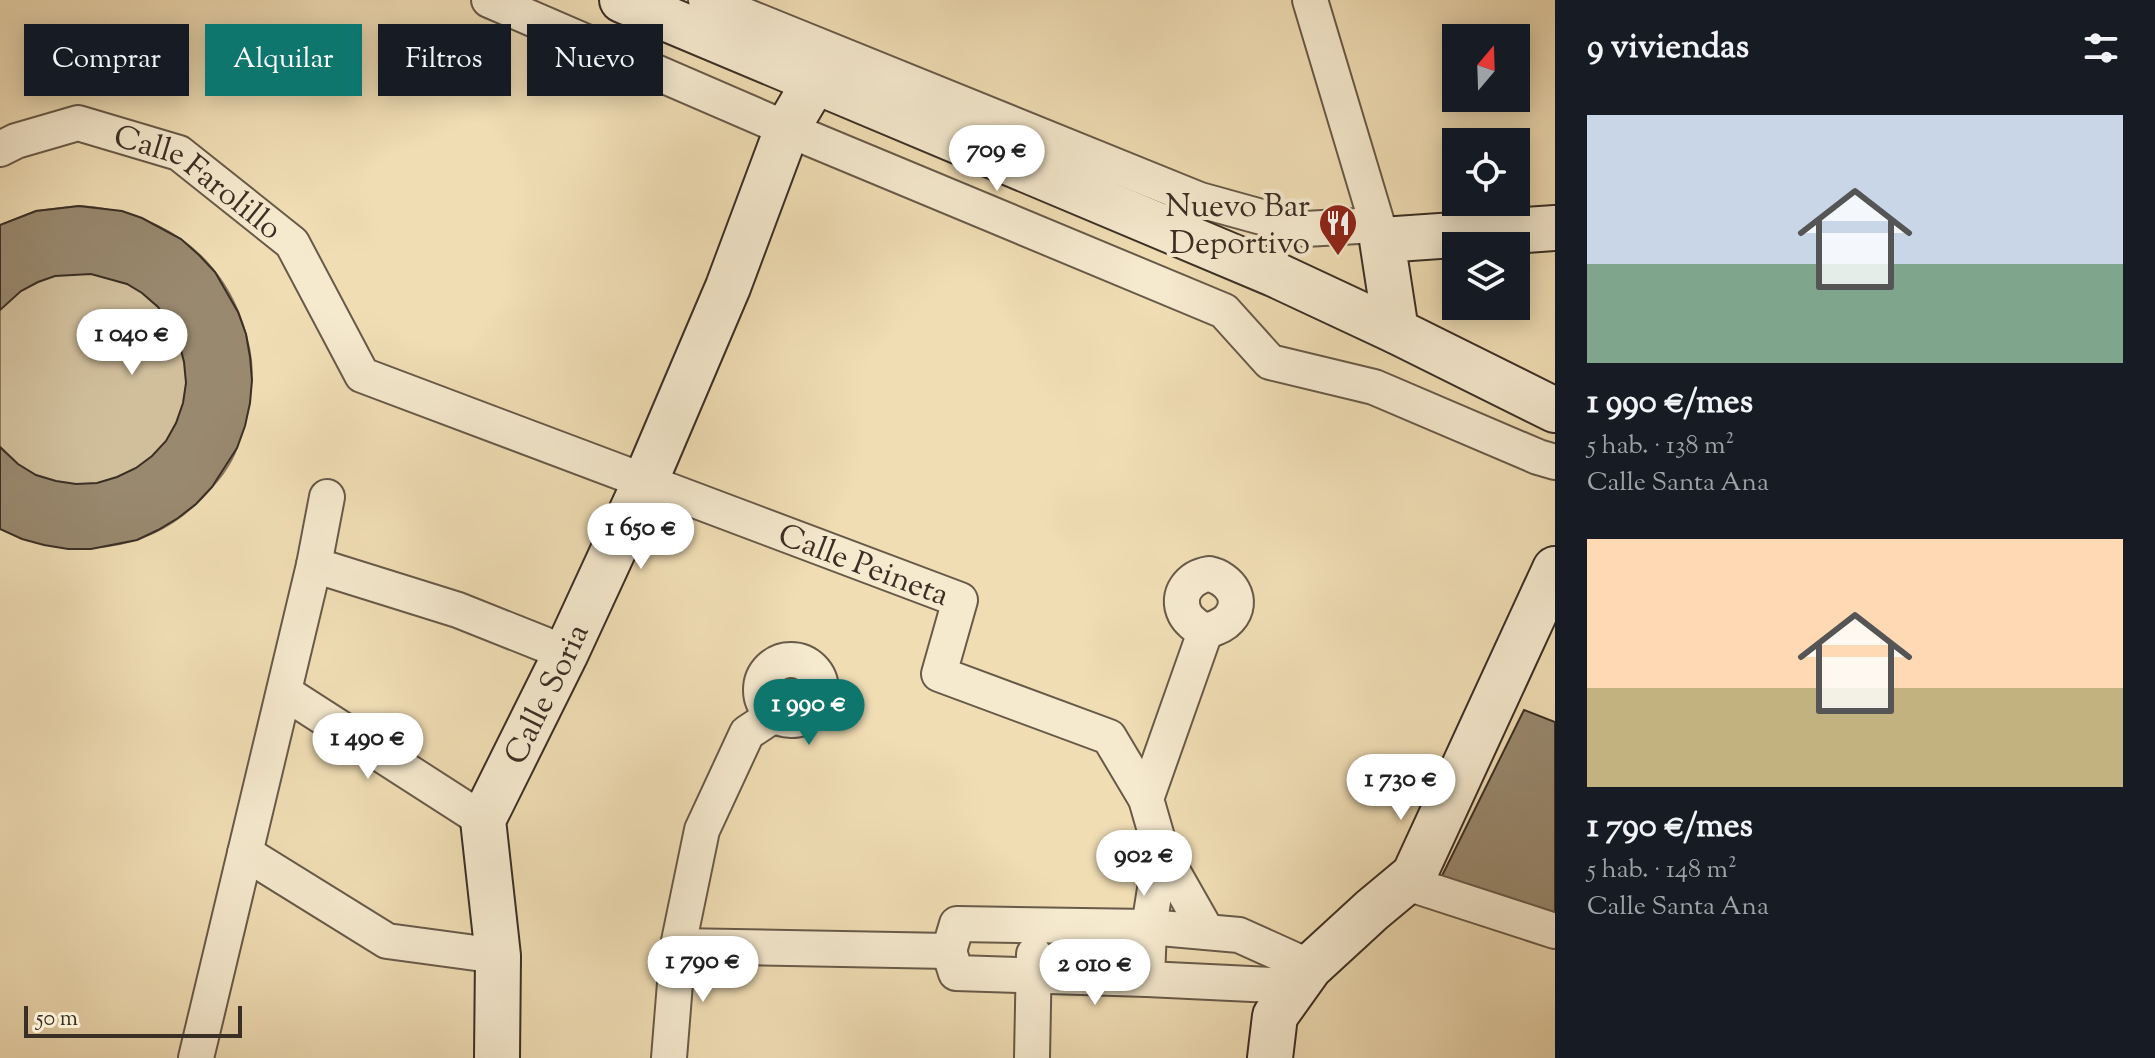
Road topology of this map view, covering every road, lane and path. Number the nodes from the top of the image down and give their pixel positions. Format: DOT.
graph roads {
  1 [pos="489,0"];
  2 [pos="622,0"];
  3 [pos="706,0"];
  4 [pos="1310,0"];
  5 [pos="815,81"];
  6 [pos="787,129"];
  7 [pos="0,149"];
  8 [pos="1555,228"];
  9 [pos="1379,232"];
  10 [pos="1396,331"];
  11 [pos="362,375"];
  12 [pos="1555,410"];
  13 [pos="1555,462"];
  14 [pos="645,482"];
  15 [pos="327,497"];
  16 [pos="314,565"];
  17 [pos="1555,569"];
  18 [pos="1205,632"];
  19 [pos="566,653"];
  20 [pos="284,692"];
  21 [pos="774,715"];
  22 [pos="1146,799"];
  23 [pos="483,820"];
  24 [pos="1161,851"];
  25 [pos="245,853"];
  26 [pos="1404,882"];
  27 [pos="1035,927"];
  28 [pos="1149,927"];
  29 [pos="1555,931"];
  30 [pos="1207,932"];
  31 [pos="953,938"];
  32 [pos="678,946"];
  33 [pos="498,956"];
  34 [pos="1034,977"];
  35 [pos="1303,977"];
  36 [pos="1147,979"];
  37 [pos="196,1058"];
  38 [pos="497,1058"];
  39 [pos="669,1058"];
  40 [pos="1032,1058"];
  41 [pos="1270,1058"];
  1 -- 6 [label="street"];
  2 -- 5 [label="street"];
  3 -- 9 [label="street"];
  4 -- 9 [label="street"];
  5 -- 6 [label="street, Calle Soria"];
  5 -- 10 [label="street"];
  6 -- 13 [label="street"];
  6 -- 14 [label="street, Calle Soria"];
  7 -- 11 [label="street, Calle Farolillo"];
  8 -- 9 [label="street"];
  9 -- 10 [label="street"];
  10 -- 12 [label="street"];
  11 -- 14 [label="street, Calle Peineta"];
  14 -- 19 [label="street, Calle Soria"];
  14 -- 22 [label="street, Calle Peineta"];
  15 -- 16 [label="street"];
  16 -- 19 [label="street"];
  16 -- 20 [label="street"];
  17 -- 26 [label="street"];
  18 -- 22 [label="street"];
  19 -- 23 [label="street, Calle Soria"];
  20 -- 23 [label="street"];
  20 -- 25 [label="street"];
  21 -- 32 [label="street"];
  22 -- 24 [label="street, Calle Peineta"];
  23 -- 33 [label="street"];
  24 -- 28 [label="street"];
  24 -- 30 [label="street"];
  25 -- 33 [label="street"];
  25 -- 37 [label="street"];
  26 -- 29 [label="street"];
  26 -- 35 [label="street"];
  27 -- 28 [label="street"];
  27 -- 31 [label="street"];
  27 -- 34 [label="street"];
  28 -- 30 [label="street"];
  28 -- 36 [label="street"];
  30 -- 35 [label="street"];
  31 -- 32 [label="street"];
  31 -- 34 [label="street"];
  32 -- 39 [label="street"];
  33 -- 38 [label="street"];
  34 -- 36 [label="street"];
  34 -- 40 [label="street"];
  35 -- 36 [label="street"];
  35 -- 41 [label="street"];
}
